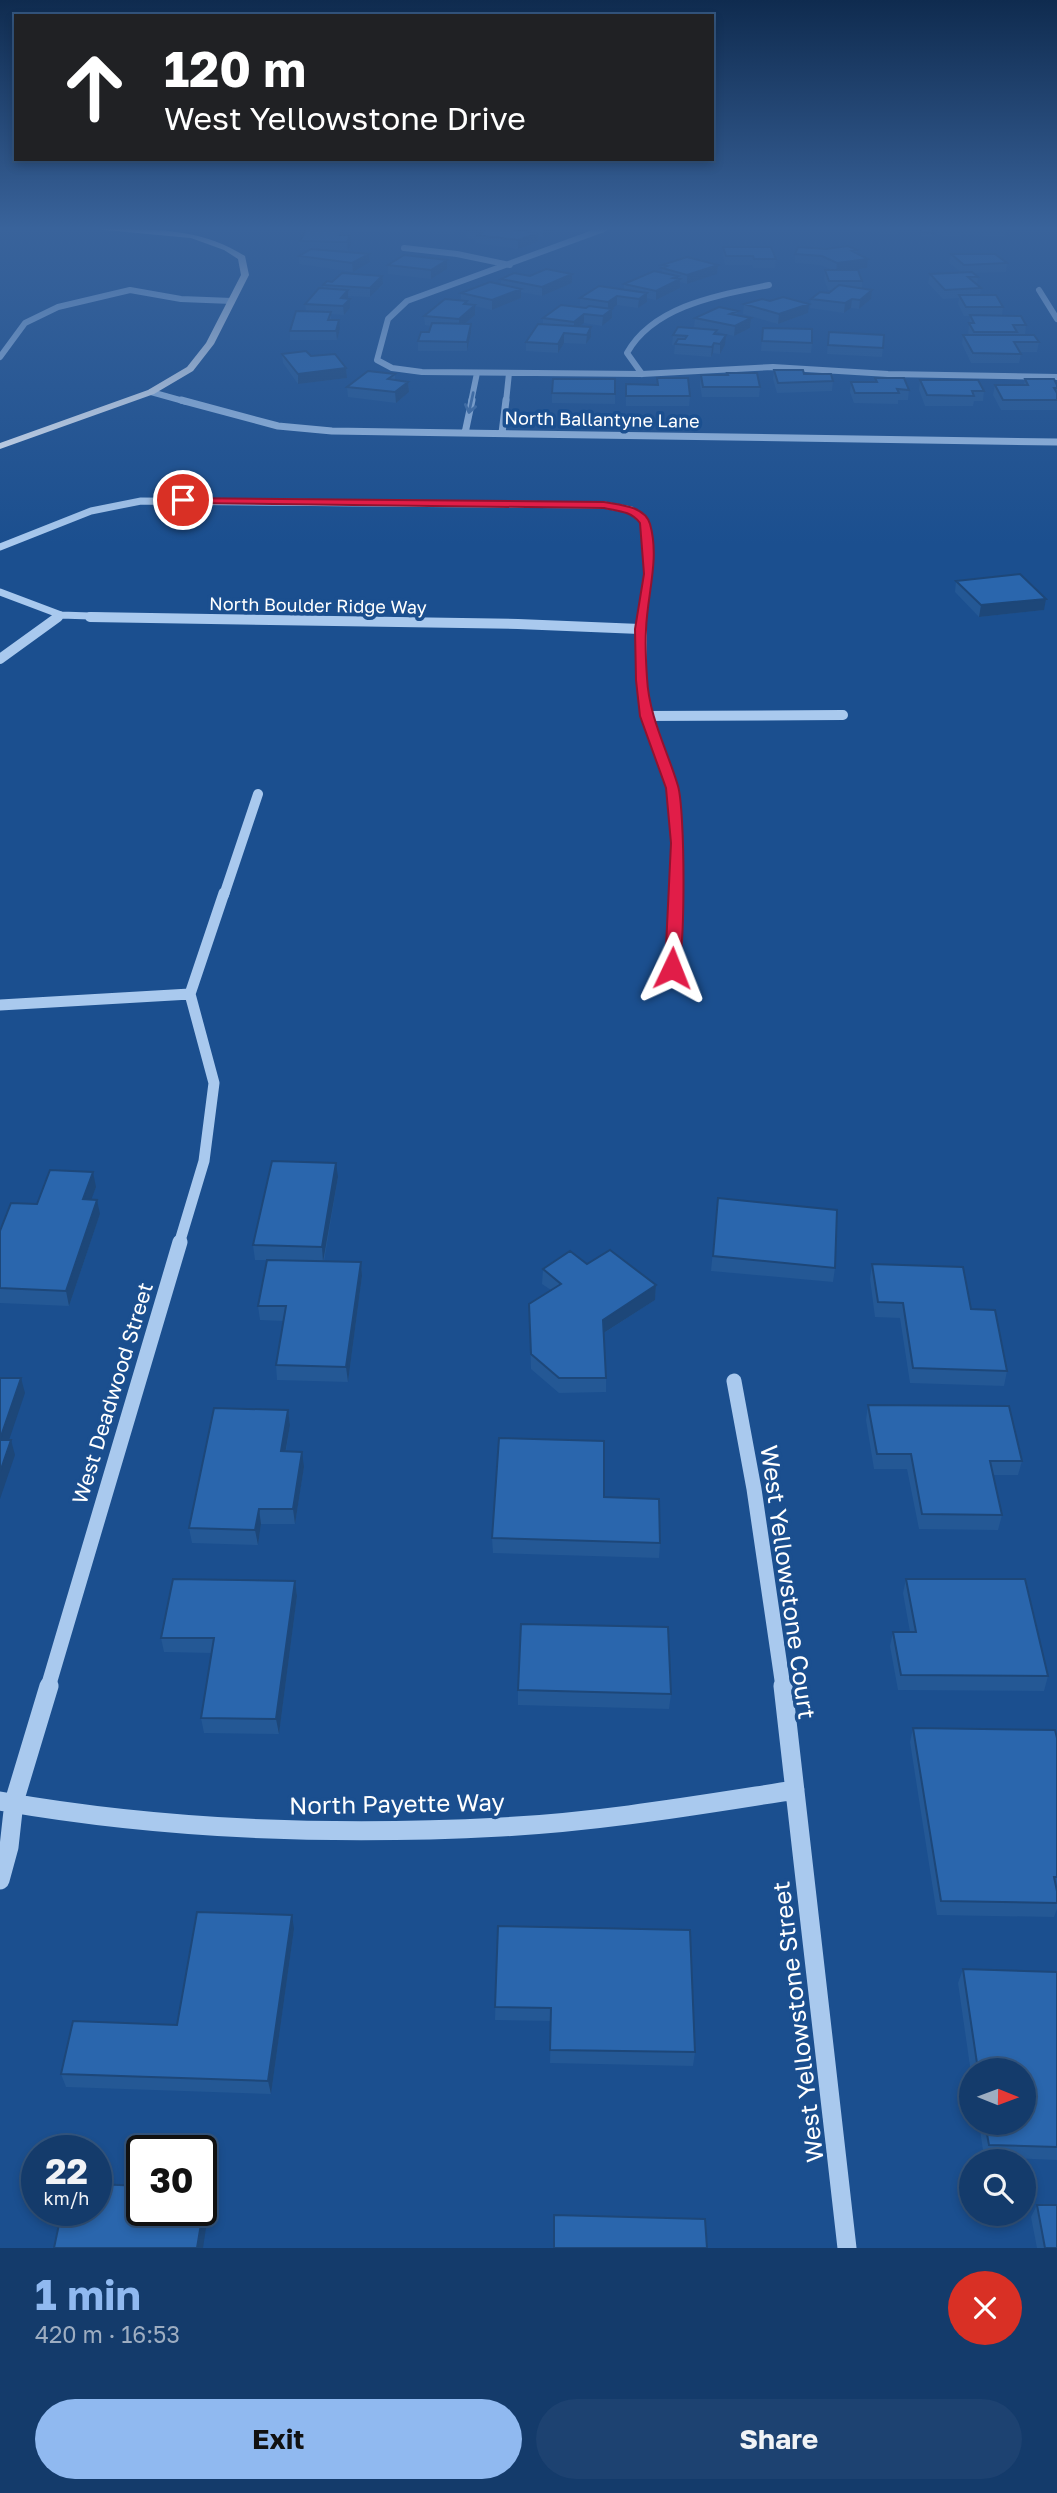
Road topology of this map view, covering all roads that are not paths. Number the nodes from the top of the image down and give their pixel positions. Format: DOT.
graph roads {
  1 [pos="16,334"];
  2 [pos="214,334"];
  3 [pos="384,334"];
  4 [pos="640,334"];
  5 [pos="0,357"];
  6 [pos="477,373"];
  7 [pos="509,373"];
  8 [pos="642,374"];
  9 [pos="1057,377"];
  10 [pos="151,392"];
  11 [pos="465,433"];
  12 [pos="502,433"];
  13 [pos="1057,442"];
  14 [pos="0,446"];
  15 [pos="0,547"];
  16 [pos="0,592"];
  17 [pos="61,615"];
  18 [pos="640,629"];
  19 [pos="0,659"];
  20 [pos="844,715"];
  21 [pos="646,716"];
  22 [pos="258,794"];
  23 [pos="672,968"];
  24 [pos="190,993"];
  25 [pos="0,1005"];
  26 [pos="734,1381"];
  27 [pos="795,1790"];
  28 [pos="7,1801"];
  29 [pos="0,1880"];
  30 [pos="847,2248"];
  1 -- 5 [label="street"];
  2 -- 10 [label="main road"];
  3 -- 6 [label="street"];
  4 -- 8 [label="street"];
  6 -- 7 [label="street"];
  6 -- 11 [label="street, one-way"];
  7 -- 8 [label="street"];
  7 -- 12 [label="street"];
  8 -- 9 [label="street"];
  10 -- 11 [label="street, North Ballantyne Lane"];
  10 -- 14 [label="main road"];
  11 -- 12 [label="street, North Ballantyne Lane"];
  12 -- 13 [label="street, North Ballantyne Lane"];
  15 -- 18 [label="street"];
  16 -- 17 [label="street, North Boulder Ridge Way"];
  17 -- 18 [label="street, North Boulder Ridge Way"];
  17 -- 19 [label="street"];
  18 -- 21 [label="street"];
  20 -- 21 [label="street"];
  21 -- 23 [label="street"];
  22 -- 24 [label="street"];
  24 -- 25 [label="street"];
  24 -- 28 [label="street, West Deadwood Street"];
  26 -- 27 [label="street, West Yellowstone Court"];
  27 -- 28 [label="street, North Payette Way"];
  27 -- 30 [label="street, West Yellowstone Street"];
  28 -- 29 [label="street, West Deadwood Street"];
}
